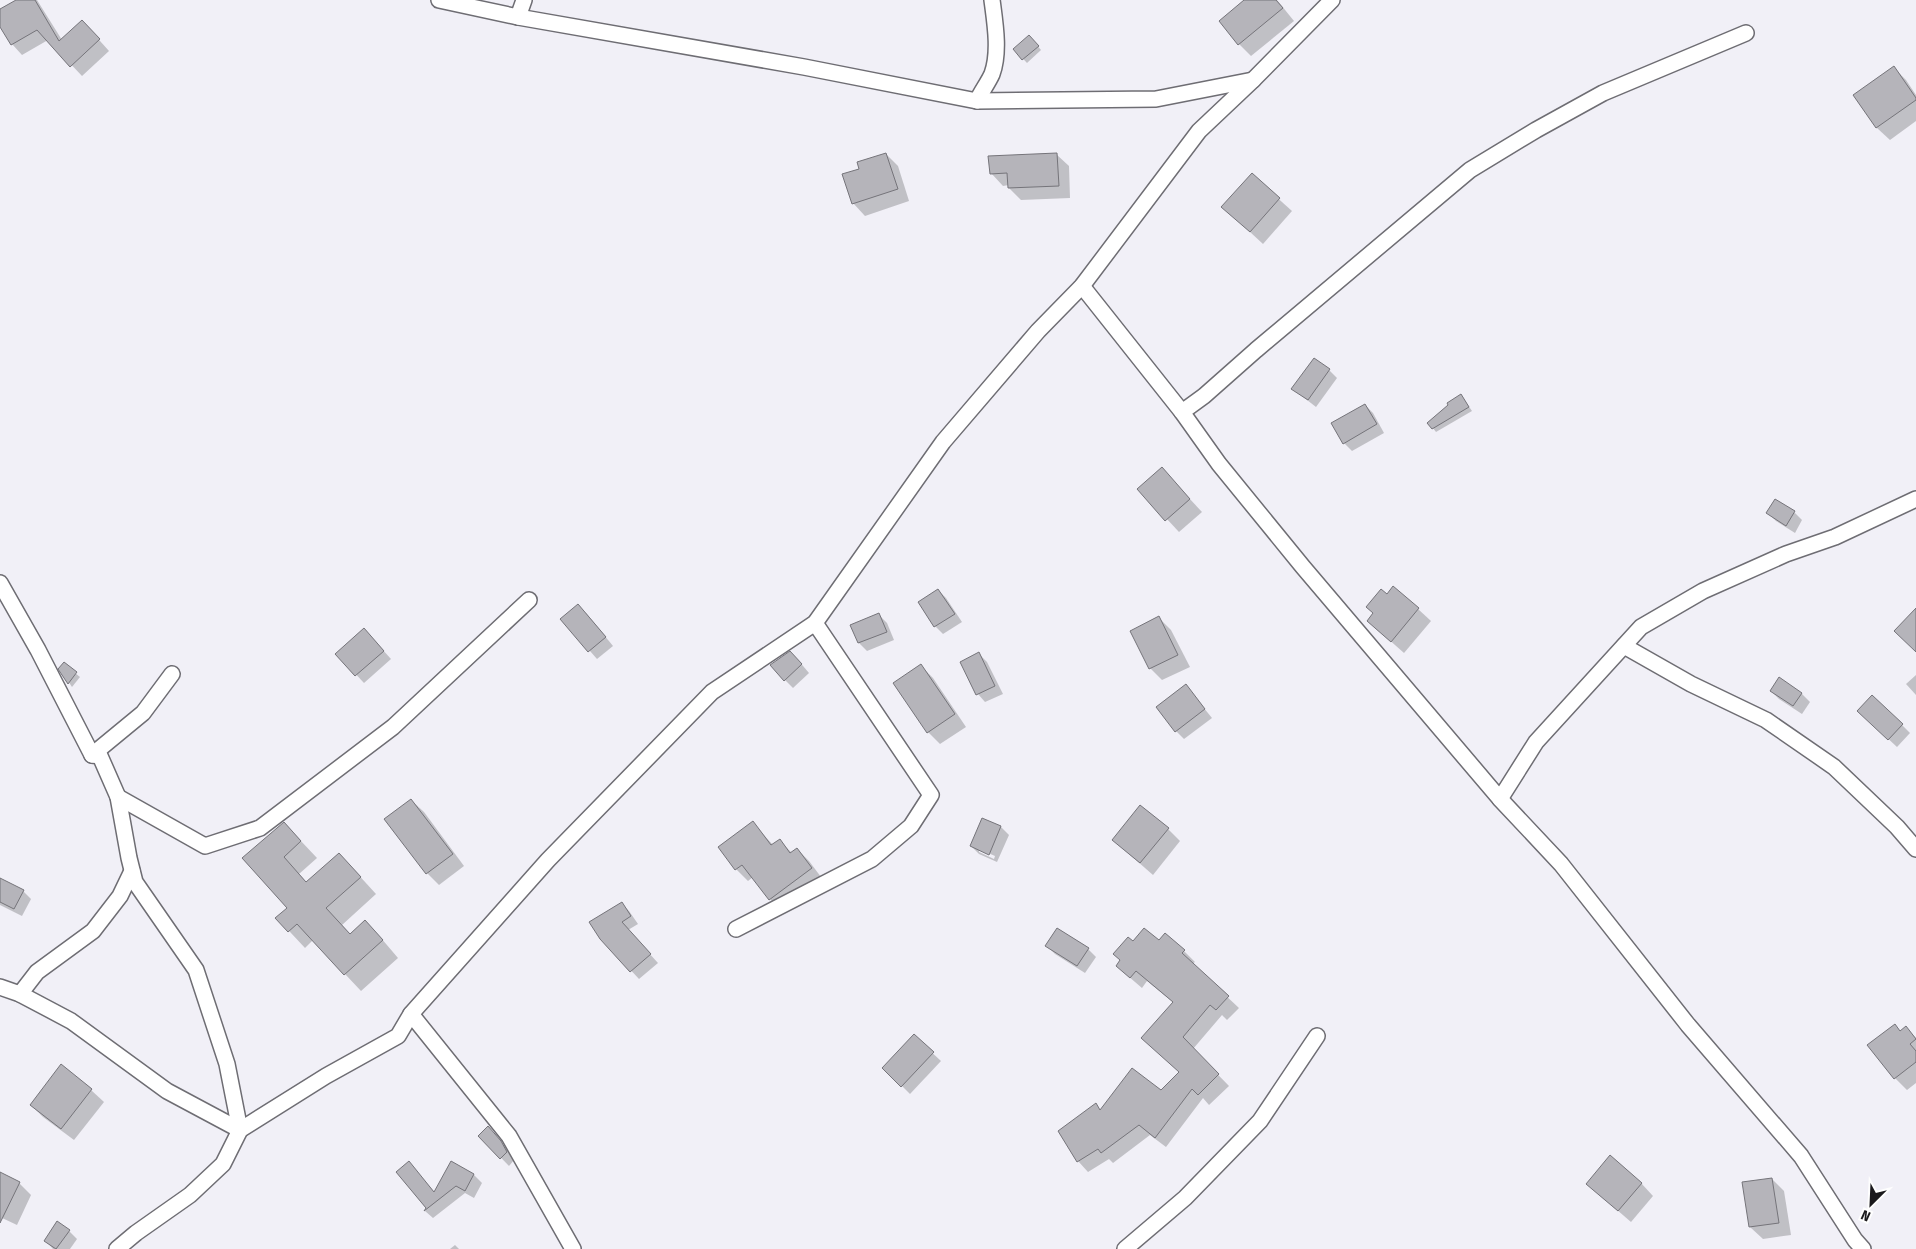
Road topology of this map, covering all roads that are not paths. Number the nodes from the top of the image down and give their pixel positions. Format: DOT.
graph roads {
  1 [pos="439,0"];
  2 [pos="524,0"];
  3 [pos="992,0"];
  4 [pos="1332,0"];
  5 [pos="518,17"];
  6 [pos="1746,33"];
  7 [pos="1253,80"];
  8 [pos="976,102"];
  9 [pos="1082,286"];
  10 [pos="1182,412"];
  11 [pos="1916,499"];
  12 [pos="0,583"];
  13 [pos="529,600"];
  14 [pos="815,623"];
  15 [pos="1624,646"];
  16 [pos="172,674"];
  17 [pos="92,754"];
  18 [pos="118,797"];
  19 [pos="1500,799"];
  20 [pos="1916,849"];
  21 [pos="132,871"];
  22 [pos="736,929"];
  23 [pos="0,987"];
  24 [pos="20,994"];
  25 [pos="411,1014"];
  26 [pos="1317,1036"];
  27 [pos="240,1130"];
  28 [pos="117,1249"];
  29 [pos="573,1249"];
  30 [pos="1125,1249"];
  31 [pos="1863,1249"];
  1 -- 5 [label="street"];
  2 -- 5 [label="street"];
  3 -- 8 [label="street"];
  4 -- 7 [label="street"];
  5 -- 8 [label="street"];
  6 -- 10 [label="street"];
  7 -- 8 [label="street"];
  7 -- 9 [label="street"];
  9 -- 10 [label="street"];
  9 -- 14 [label="street"];
  10 -- 19 [label="street"];
  11 -- 15 [label="street"];
  12 -- 17 [label="street"];
  13 -- 18 [label="street"];
  14 -- 22 [label="street"];
  14 -- 25 [label="street"];
  15 -- 19 [label="street"];
  15 -- 20 [label="street"];
  16 -- 17 [label="street"];
  17 -- 18 [label="street"];
  18 -- 21 [label="street"];
  19 -- 31 [label="street"];
  21 -- 24 [label="street"];
  21 -- 27 [label="street"];
  23 -- 24 [label="street"];
  24 -- 27 [label="street"];
  25 -- 27 [label="street"];
  25 -- 29 [label="street"];
  26 -- 30 [label="street"];
  27 -- 28 [label="street"];
}
